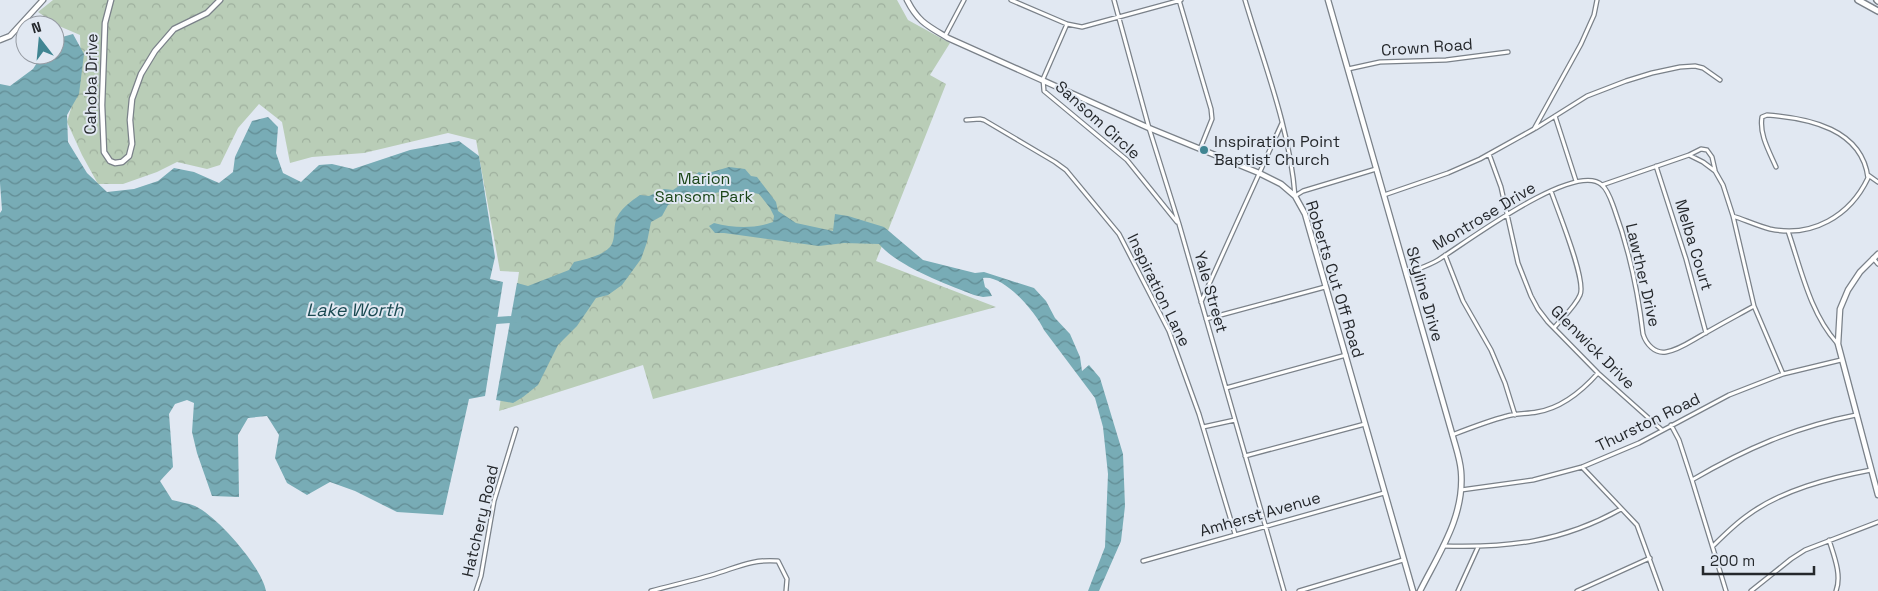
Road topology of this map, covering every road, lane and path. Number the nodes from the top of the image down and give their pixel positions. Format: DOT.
graph roads {
  1 [pos="42,0"];
  2 [pos="111,0"];
  3 [pos="220,0"];
  4 [pos="907,0"];
  5 [pos="964,0"];
  6 [pos="1011,0"];
  7 [pos="1114,0"];
  8 [pos="1180,0"];
  9 [pos="1245,0"];
  10 [pos="1328,0"];
  11 [pos="1597,0"];
  12 [pos="1858,0"];
  13 [pos="1878,11"];
  14 [pos="1119,17"];
  15 [pos="1066,24"];
  16 [pos="945,36"];
  17 [pos="0,40"];
  18 [pos="1508,52"];
  19 [pos="1348,69"];
  20 [pos="1043,79"];
  21 [pos="1720,80"];
  22 [pos="1555,116"];
  23 [pos="966,120"];
  24 [pos="1282,122"];
  25 [pos="1149,128"];
  26 [pos="1534,129"];
  27 [pos="1200,150"];
  28 [pos="1489,154"];
  29 [pos="1689,155"];
  30 [pos="1656,166"];
  31 [pos="1776,166"];
  32 [pos="1376,170"];
  33 [pos="1715,171"];
  34 [pos="1259,174"];
  35 [pos="1868,175"];
  36 [pos="1576,181"];
  37 [pos="1878,182"];
  38 [pos="1602,185"];
  39 [pos="1551,191"];
  40 [pos="1384,195"];
  41 [pos="1295,196"];
  42 [pos="1507,214"];
  43 [pos="1733,216"];
  44 [pos="1179,224"];
  45 [pos="1788,231"];
  46 [pos="1878,254"];
  47 [pos="1445,255"];
  48 [pos="1873,258"];
  49 [pos="1878,264"];
  50 [pos="1406,274"];
  51 [pos="1325,287"];
  52 [pos="1201,302"];
  53 [pos="1754,306"];
  54 [pos="1206,319"];
  55 [pos="1554,328"];
  56 [pos="1706,333"];
  57 [pos="1838,344"];
  58 [pos="1346,355"];
  59 [pos="1841,360"];
  60 [pos="1598,373"];
  61 [pos="1783,374"];
  62 [pos="1226,388"];
  63 [pos="1514,415"];
  64 [pos="1856,415"];
  65 [pos="1234,420"];
  66 [pos="1364,424"];
  67 [pos="1671,425"];
  68 [pos="1203,427"];
  69 [pos="516,428"];
  70 [pos="1662,430"];
  71 [pos="1452,435"];
  72 [pos="1245,456"];
  73 [pos="1582,467"];
  74 [pos="1871,470"];
  75 [pos="1692,480"];
  76 [pos="1461,490"];
  77 [pos="1384,493"];
  78 [pos="1878,495"];
  79 [pos="1621,509"];
  80 [pos="1878,522"];
  81 [pos="1265,525"];
  82 [pos="1235,534"];
  83 [pos="1829,540"];
  84 [pos="1442,546"];
  85 [pos="1713,546"];
  86 [pos="1478,547"];
  87 [pos="1650,558"];
  88 [pos="1403,560"];
  89 [pos="1143,561"];
  90 [pos="476,591"];
  91 [pos="651,591"];
  92 [pos="786,591"];
  93 [pos="1284,591"];
  94 [pos="1299,591"];
  95 [pos="1413,591"];
  96 [pos="1420,591"];
  97 [pos="1458,591"];
  98 [pos="1577,591"];
  99 [pos="1661,591"];
  100 [pos="1726,591"];
  101 [pos="1751,591"];
  102 [pos="1836,591"];
  1 -- 17 [label="street"];
  2 -- 3 [label="street, Cahoba Drive"];
  4 -- 16 [label="street, Roberts Cut Off Road"];
  5 -- 16 [label="street"];
  6 -- 15 [label="street"];
  7 -- 14 [label="street, Yale Street"];
  8 -- 14 [label="street"];
  8 -- 27 [label="street"];
  9 -- 24 [label="street"];
  10 -- 19 [label="street, Skyline Drive"];
  11 -- 26 [label="street"];
  12 -- 13 [label="main road"];
  14 -- 15 [label="street"];
  14 -- 25 [label="street, Yale Street"];
  15 -- 20 [label="street"];
  16 -- 20 [label="street, Roberts Cut Off Road"];
  18 -- 19 [label="street, Crown Road"];
  19 -- 32 [label="street, Skyline Drive"];
  20 -- 25 [label="street, Roberts Cut Off Road"];
  20 -- 44 [label="street, Sansom Circle"];
  21 -- 22 [label="street"];
  22 -- 26 [label="street"];
  22 -- 36 [label="street"];
  23 -- 68 [label="street, Inspiration Lane"];
  24 -- 34 [label="street"];
  24 -- 41 [label="street"];
  25 -- 27 [label="street, Roberts Cut Off Road"];
  25 -- 44 [label="street, Yale Street"];
  26 -- 28 [label="street"];
  27 -- 34 [label="street, Roberts Cut Off Road"];
  28 -- 40 [label="street"];
  28 -- 42 [label="street, Glenwick Drive"];
  29 -- 30 [label="street, Montrose Drive"];
  29 -- 33 [label="street"];
  29 -- 33 [label="street, Montrose Drive"];
  30 -- 38 [label="street, Montrose Drive"];
  30 -- 56 [label="street, Melba Court"];
  31 -- 35 [label="street"];
  32 -- 40 [label="street, Skyline Drive"];
  32 -- 41 [label="street"];
  33 -- 43 [label="street, Montrose Drive"];
  34 -- 41 [label="street, Roberts Cut Off Road"];
  34 -- 52 [label="street"];
  35 -- 37 [label="street"];
  35 -- 45 [label="street"];
  36 -- 38 [label="street, Montrose Drive"];
  36 -- 39 [label="street, Montrose Drive"];
  38 -- 56 [label="street, Lawther Drive"];
  39 -- 42 [label="street, Montrose Drive"];
  39 -- 55 [label="street"];
  40 -- 50 [label="street, Skyline Drive"];
  41 -- 51 [label="street, Roberts Cut Off Road"];
  42 -- 47 [label="street, Montrose Drive"];
  42 -- 55 [label="street, Glenwick Drive"];
  43 -- 45 [label="street"];
  43 -- 53 [label="street, Montrose Drive"];
  44 -- 52 [label="street, Yale Street"];
  45 -- 57 [label="street"];
  46 -- 48 [label="street"];
  47 -- 50 [label="street, Montrose Drive"];
  47 -- 63 [label="street"];
  48 -- 49 [label="street"];
  48 -- 57 [label="street"];
  50 -- 71 [label="street, Skyline Drive"];
  51 -- 54 [label="street"];
  51 -- 58 [label="street, Roberts Cut Off Road"];
  52 -- 54 [label="street, Yale Street"];
  53 -- 56 [label="street, Lawther Drive"];
  53 -- 61 [label="street, Montrose Drive"];
  54 -- 62 [label="street, Yale Street"];
  55 -- 60 [label="street, Glenwick Drive"];
  57 -- 59 [label="street"];
  58 -- 62 [label="street"];
  58 -- 66 [label="street, Roberts Cut Off Road"];
  59 -- 61 [label="street, Thurston Road"];
  59 -- 64 [label="street"];
  60 -- 63 [label="street"];
  60 -- 70 [label="street, Glenwick Drive"];
  61 -- 67 [label="street, Thurston Road"];
  62 -- 65 [label="street, Yale Street"];
  63 -- 71 [label="street"];
  64 -- 74 [label="street"];
  64 -- 75 [label="street"];
  65 -- 68 [label="street"];
  65 -- 72 [label="street, Yale Street"];
  66 -- 72 [label="street"];
  66 -- 77 [label="street, Roberts Cut Off Road"];
  67 -- 70 [label="street, Thurston Road"];
  67 -- 75 [label="street"];
  68 -- 82 [label="street, Inspiration Lane"];
  69 -- 90 [label="street, Hatchery Road"];
  70 -- 73 [label="street, Thurston Road"];
  71 -- 76 [label="street, Skyline Drive"];
  72 -- 81 [label="street, Yale Street"];
  73 -- 76 [label="street, Thurston Road"];
  73 -- 79 [label="street"];
  74 -- 78 [label="street"];
  74 -- 85 [label="street"];
  75 -- 85 [label="street"];
  76 -- 84 [label="street, Skyline Drive"];
  77 -- 81 [label="street, Amherst Avenue"];
  77 -- 88 [label="street, Roberts Cut Off Road"];
  79 -- 86 [label="street"];
  79 -- 87 [label="street"];
  80 -- 83 [label="street"];
  81 -- 82 [label="street, Amherst Avenue"];
  81 -- 93 [label="street, Yale Street"];
  82 -- 89 [label="street, Amherst Avenue"];
  83 -- 101 [label="street"];
  83 -- 102 [label="street"];
  84 -- 86 [label="street"];
  84 -- 96 [label="street, Skyline Drive"];
  85 -- 100 [label="street"];
  86 -- 97 [label="street"];
  87 -- 98 [label="street"];
  87 -- 99 [label="street"];
  88 -- 94 [label="street"];
  88 -- 95 [label="street, Roberts Cut Off Road"];
  91 -- 92 [label="street"];
}
